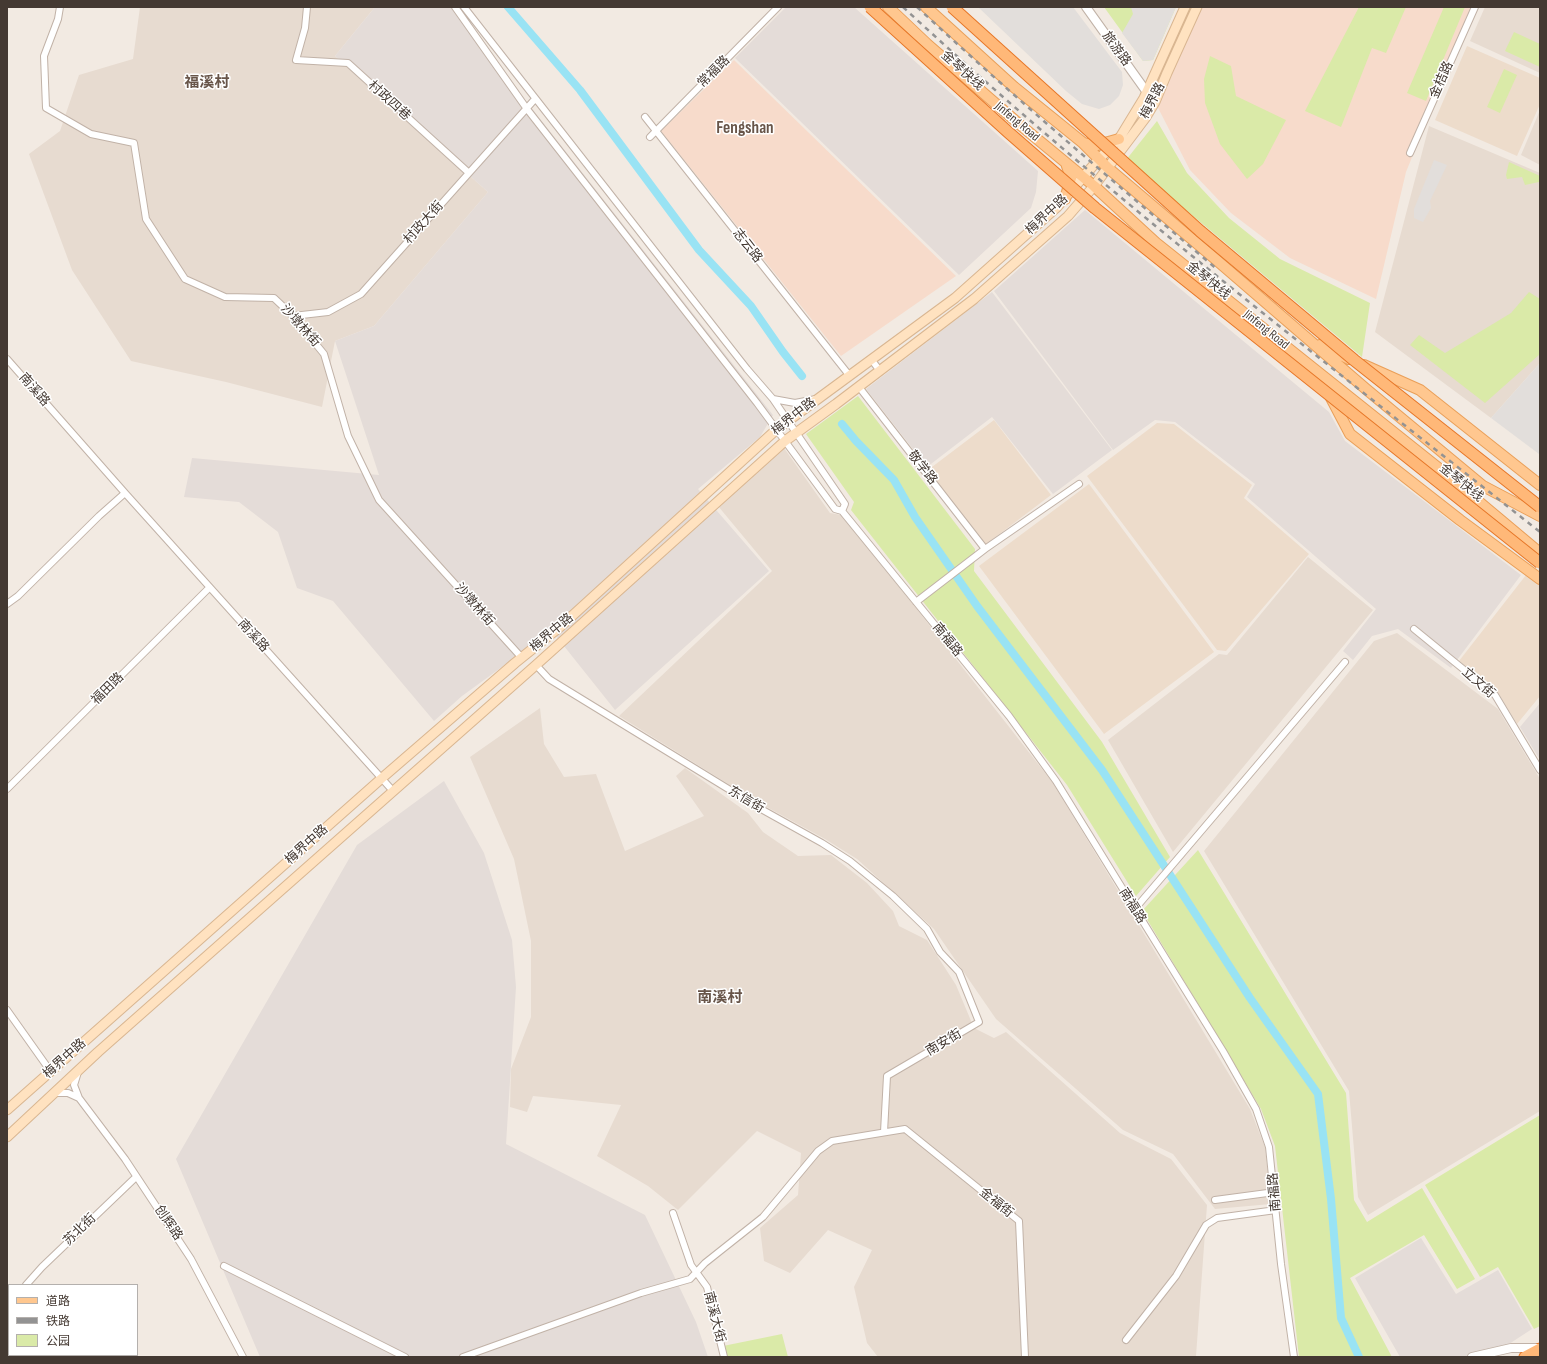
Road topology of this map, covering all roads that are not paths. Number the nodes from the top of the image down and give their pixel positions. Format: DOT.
graph roads {
  1 [pos="60,7"];
  2 [pos="307,7"];
  3 [pos="455,7"];
  4 [pos="464,7"];
  5 [pos="778,7"];
  6 [pos="870,7"];
  7 [pos="888,7"];
  8 [pos="926,7"];
  9 [pos="952,7"];
  10 [pos="1086,7"];
  11 [pos="1185,7"];
  12 [pos="1197,7"];
  13 [pos="1475,7"];
  14 [pos="1146,91"];
  15 [pos="535,99"];
  16 [pos="526,109"];
  17 [pos="645,117"];
  18 [pos="656,131"];
  19 [pos="650,137"];
  20 [pos="1119,139"];
  21 [pos="1082,142"];
  22 [pos="1410,153"];
  23 [pos="1099,159"];
  24 [pos="1066,163"];
  25 [pos="1108,168"];
  26 [pos="469,173"];
  27 [pos="1083,177"];
  28 [pos="1094,186"];
  29 [pos="1065,199"];
  30 [pos="294,316"];
  31 [pos="1309,341"];
  32 [pos="7,359"];
  33 [pos="871,359"];
  34 [pos="880,371"];
  35 [pos="1316,371"];
  36 [pos="849,375"];
  37 [pos="859,387"];
  38 [pos="817,398"];
  39 [pos="773,399"];
  40 [pos="788,420"];
  41 [pos="776,429"];
  42 [pos="797,433"];
  43 [pos="785,441"];
  44 [pos="1079,484"];
  45 [pos="1540,485"];
  46 [pos="125,493"];
  47 [pos="1540,507"];
  48 [pos="842,511"];
  49 [pos="1540,516"];
  50 [pos="984,549"];
  51 [pos="1540,553"];
  52 [pos="1540,563"];
  53 [pos="1540,579"];
  54 [pos="209,588"];
  55 [pos="916,602"];
  56 [pos="7,604"];
  57 [pos="1414,630"];
  58 [pos="522,658"];
  59 [pos="1345,662"];
  60 [pos="536,664"];
  61 [pos="1540,770"];
  62 [pos="382,778"];
  63 [pos="7,789"];
  64 [pos="393,792"];
  65 [pos="1134,910"];
  66 [pos="940,952"];
  67 [pos="7,1010"];
  68 [pos="80,1069"];
  69 [pos="51,1072"];
  70 [pos="54,1094"];
  71 [pos="79,1098"];
  72 [pos="7,1110"];
  73 [pos="884,1132"];
  74 [pos="7,1137"];
  75 [pos="136,1177"];
  76 [pos="1275,1192"];
  77 [pos="1215,1200"];
  78 [pos="1276,1210"];
  79 [pos="673,1213"];
  80 [pos="224,1266"];
  81 [pos="697,1271"];
  82 [pos="27,1284"];
  83 [pos="1126,1340"];
  84 [pos="1540,1348"];
  85 [pos="243,1357"];
  86 [pos="405,1357"];
  87 [pos="463,1357"];
  88 [pos="724,1357"];
  89 [pos="1024,1357"];
  90 [pos="1294,1357"];
  91 [pos="1472,1357"];
  92 [pos="1525,1357"];
  1 -- 30 [label="street, 沙墩林街"];
  2 -- 26 [label="street, 村政四巷"];
  3 -- 16 [label="street, 南福路"];
  4 -- 15 [label="street"];
  5 -- 18 [label="street, 常福路"];
  6 -- 52 [label="highway, 金琴快线, bridge"];
  7 -- 24 [label="main road, Jinfeng Road"];
  8 -- 21 [label="main road, Jinfeng Road"];
  9 -- 47 [label="highway, bridge"];
  10 -- 14 [label="street, 旅游路"];
  11 -- 14 [label="main road, 梅界中路"];
  12 -- 25 [label="main road, 梅界路"];
  13 -- 22 [label="street, 金桔路"];
  14 -- 20 [label="main road, 梅界中路"];
  15 -- 16 [label="street, 村政大街"];
  15 -- 39 [label="street"];
  16 -- 26 [label="street, 村政大街"];
  16 -- 41 [label="street, 南福路"];
  17 -- 18 [label="street, 志云路"];
  18 -- 19 [label="street, 常福路"];
  18 -- 36 [label="street, 志云路"];
  20 -- 21 [label="main road"];
  20 -- 23 [label="main road, 梅界中路"];
  21 -- 23 [label="main road, Jinfeng Road"];
  23 -- 25 [label="main road, Jinfeng Road"];
  23 -- 27 [label="main road, 梅界中路"];
  24 -- 27 [label="main road, Jinfeng Road"];
  24 -- 29 [label="main road"];
  25 -- 28 [label="main road, 梅界路"];
  25 -- 31 [label="main road, Jinfeng Road"];
  26 -- 30 [label="street, 村政大街"];
  27 -- 28 [label="main road, Jinfeng Road"];
  27 -- 29 [label="main road, 梅界中路"];
  28 -- 34 [label="main road, 梅界中路"];
  28 -- 35 [label="main road, Jinfeng Road"];
  29 -- 33 [label="main road, 梅界中路"];
  30 -- 58 [label="street, 沙墩林街"];
  31 -- 45 [label="main road, bridge"];
  31 -- 49 [label="main road, Jinfeng Road"];
  32 -- 46 [label="street, 南溪路"];
  33 -- 34 [label="street"];
  33 -- 36 [label="main road, 梅界中路"];
  34 -- 37 [label="main road, 梅界中路"];
  35 -- 51 [label="main road, Jinfeng Road"];
  35 -- 53 [label="main road, bridge"];
  36 -- 38 [label="main road, 梅界中路"];
  37 -- 42 [label="main road, 梅界中路"];
  37 -- 50 [label="street, 敬学路"];
  38 -- 39 [label="street"];
  38 -- 40 [label="main road, 梅界中路"];
  39 -- 40 [label="street"];
  40 -- 41 [label="main road, 梅界中路"];
  40 -- 42 [label="street"];
  41 -- 43 [label="street, 南福路"];
  41 -- 58 [label="main road, 梅界中路"];
  42 -- 43 [label="main road, 梅界中路"];
  42 -- 48 [label="street"];
  43 -- 48 [label="street, 南福路"];
  43 -- 60 [label="main road, 梅界中路"];
  44 -- 50 [label="street"];
  46 -- 54 [label="street, 南溪路"];
  46 -- 56 [label="street"];
  48 -- 55 [label="street, 南福路"];
  50 -- 55 [label="street"];
  54 -- 62 [label="street, 南溪路"];
  54 -- 63 [label="street, 福田路"];
  55 -- 65 [label="street, 南福路"];
  57 -- 61 [label="street, 立文街"];
  58 -- 62 [label="main road, 梅界中路"];
  59 -- 65 [label="street"];
  60 -- 64 [label="main road, 梅界中路"];
  60 -- 66 [label="street, 东信街"];
  62 -- 64 [label="street, 南溪路"];
  62 -- 69 [label="main road, 梅界中路"];
  64 -- 68 [label="main road, 梅界中路"];
  65 -- 76 [label="street, 南福路"];
  66 -- 73 [label="street, 南安街"];
  67 -- 69 [label="street"];
  68 -- 70 [label="main road, 梅界中路"];
  68 -- 71 [label="street"];
  69 -- 72 [label="main road, 梅界中路"];
  70 -- 71 [label="street"];
  70 -- 74 [label="main road, 梅界中路"];
  71 -- 75 [label="street, 创辉路"];
  73 -- 81 [label="street"];
  73 -- 89 [label="street, 金福街"];
  75 -- 82 [label="street, 苏北街"];
  75 -- 85 [label="street, 创辉路"];
  76 -- 77 [label="street"];
  76 -- 78 [label="street, 南福路"];
  78 -- 83 [label="street"];
  78 -- 90 [label="street, 南福路"];
  79 -- 81 [label="street, 南溪大街"];
  80 -- 86 [label="street"];
  81 -- 87 [label="street"];
  81 -- 88 [label="street, 南溪大街"];
  84 -- 91 [label="street"];
  84 -- 92 [label="highway"];
}
